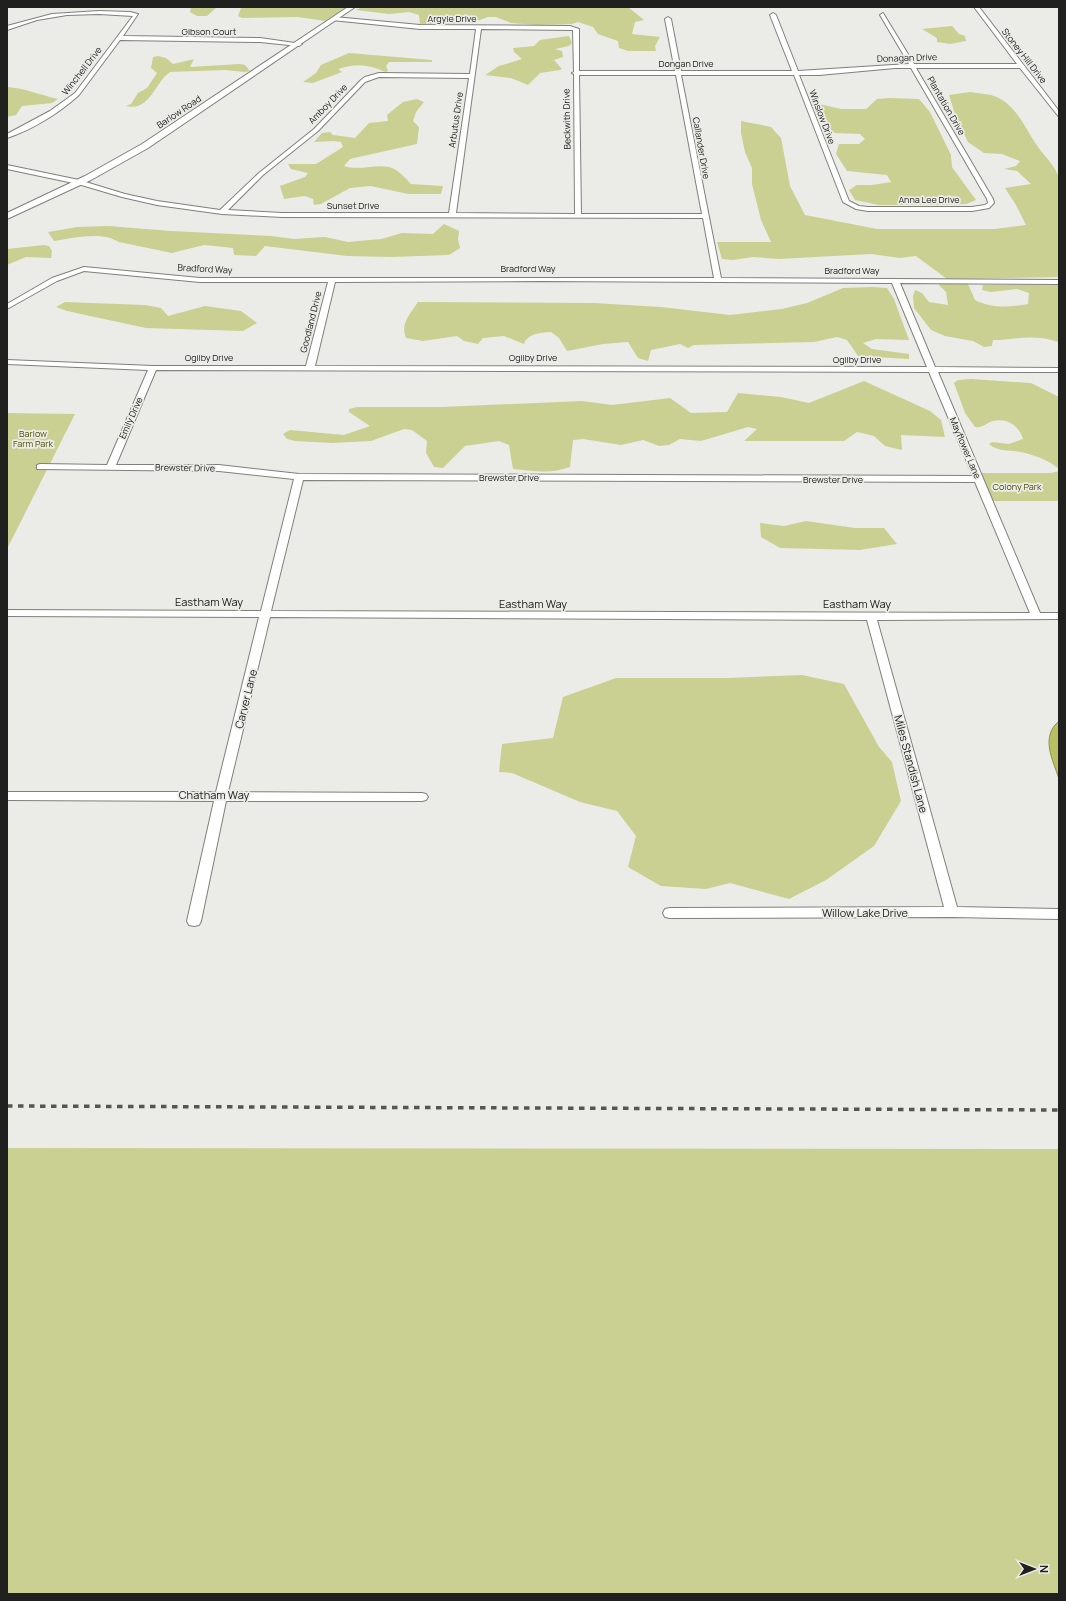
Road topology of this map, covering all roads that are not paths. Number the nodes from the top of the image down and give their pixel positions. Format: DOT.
graph roads {
  1 [pos="352,7"];
  2 [pos="976,7"];
  3 [pos="773,15"];
  4 [pos="883,15"];
  5 [pos="334,19"];
  6 [pos="668,19"];
  7 [pos="7,28"];
  8 [pos="479,28"];
  9 [pos="570,28"];
  10 [pos="119,38"];
  11 [pos="299,44"];
  12 [pos="912,66"];
  13 [pos="1020,66"];
  14 [pos="678,72"];
  15 [pos="576,73"];
  16 [pos="796,73"];
  17 [pos="472,76"];
  18 [pos="1059,115"];
  19 [pos="7,136"];
  20 [pos="7,167"];
  21 [pos="79,182"];
  22 [pos="989,206"];
  23 [pos="868,209"];
  24 [pos="222,212"];
  25 [pos="452,215"];
  26 [pos="578,215"];
  27 [pos="7,216"];
  28 [pos="705,216"];
  29 [pos="332,280"];
  30 [pos="718,280"];
  31 [pos="894,281"];
  32 [pos="1059,282"];
  33 [pos="7,307"];
  34 [pos="7,362"];
  35 [pos="153,368"];
  36 [pos="310,368"];
  37 [pos="932,370"];
  38 [pos="1059,370"];
  39 [pos="40,467"];
  40 [pos="110,467"];
  41 [pos="299,476"];
  42 [pos="978,480"];
  43 [pos="7,614"];
  44 [pos="266,614"];
  45 [pos="1036,615"];
  46 [pos="1059,616"];
  47 [pos="871,617"];
  48 [pos="221,795"];
  49 [pos="7,796"];
  50 [pos="422,797"];
  51 [pos="670,912"];
  52 [pos="952,912"];
  53 [pos="1059,914"];
  54 [pos="194,921"];
  1 -- 5 [label="street, Barlow Road"];
  2 -- 13 [label="street, Stoney Hill Drive"];
  3 -- 16 [label="street, Winslow Drive"];
  4 -- 12 [label="street, Plantation Drive"];
  5 -- 8 [label="street, Argyle Drive"];
  5 -- 11 [label="street, Barlow Road"];
  6 -- 14 [label="street, Callander Drive"];
  7 -- 10 [label="street, Winchell Drive"];
  8 -- 9 [label="street, Argyle Drive"];
  8 -- 17 [label="street, Arbutus Drive"];
  9 -- 15 [label="street, Beckwith Drive"];
  10 -- 11 [label="street, Gibson Court"];
  10 -- 19 [label="street, Winchell Drive"];
  11 -- 21 [label="street, Barlow Road"];
  12 -- 13 [label="street, Donagan Drive"];
  12 -- 16 [label="street, Donagan Drive"];
  12 -- 22 [label="street, Plantation Drive"];
  13 -- 18 [label="street, Stoney Hill Drive"];
  14 -- 15 [label="street, Dongan Drive"];
  14 -- 16 [label="street, Dongan Drive"];
  14 -- 28 [label="street, Callander Drive"];
  15 -- 26 [label="street, Beckwith Drive"];
  16 -- 23 [label="street, Winslow Drive"];
  17 -- 24 [label="street, Amboy Drive"];
  17 -- 25 [label="street, Arbutus Drive"];
  20 -- 21 [label="street, Sunset Drive"];
  21 -- 24 [label="street, Sunset Drive"];
  21 -- 27 [label="street, Barlow Road"];
  22 -- 23 [label="street, Anna Lee Drive"];
  24 -- 25 [label="street, Sunset Drive"];
  25 -- 26 [label="street, Sunset Drive"];
  26 -- 28 [label="street, Sunset Drive"];
  28 -- 30 [label="street, Callander Drive"];
  29 -- 30 [label="street, Bradford Way"];
  29 -- 33 [label="street, Bradford Way"];
  29 -- 36 [label="street, Goodland Drive"];
  30 -- 31 [label="street, Bradford Way"];
  31 -- 32 [label="street, Bradford Way"];
  31 -- 37 [label="street, Mayflower Lane"];
  34 -- 35 [label="street, Ogilby Drive"];
  35 -- 36 [label="street, Ogilby Drive"];
  35 -- 40 [label="street, Emily Drive"];
  36 -- 37 [label="street, Ogilby Drive"];
  37 -- 38 [label="street, Ogilby Drive"];
  37 -- 42 [label="street, Mayflower Lane"];
  39 -- 40 [label="street, Brewster Drive"];
  40 -- 41 [label="street, Brewster Drive"];
  41 -- 42 [label="street, Brewster Drive"];
  41 -- 44 [label="street, Carver Lane"];
  42 -- 45 [label="street, Mayflower Lane"];
  43 -- 44 [label="street, Eastham Way"];
  44 -- 47 [label="street, Eastham Way"];
  44 -- 48 [label="street, Carver Lane"];
  45 -- 46 [label="street, Eastham Way"];
  45 -- 47 [label="street, Eastham Way"];
  47 -- 52 [label="street, Miles Standish Lane"];
  48 -- 49 [label="street, Chatham Way"];
  48 -- 50 [label="street, Chatham Way"];
  48 -- 54 [label="street, Carver Lane"];
  51 -- 52 [label="street, Willow Lake Drive"];
  52 -- 53 [label="street, Willow Lake Drive"];
}
